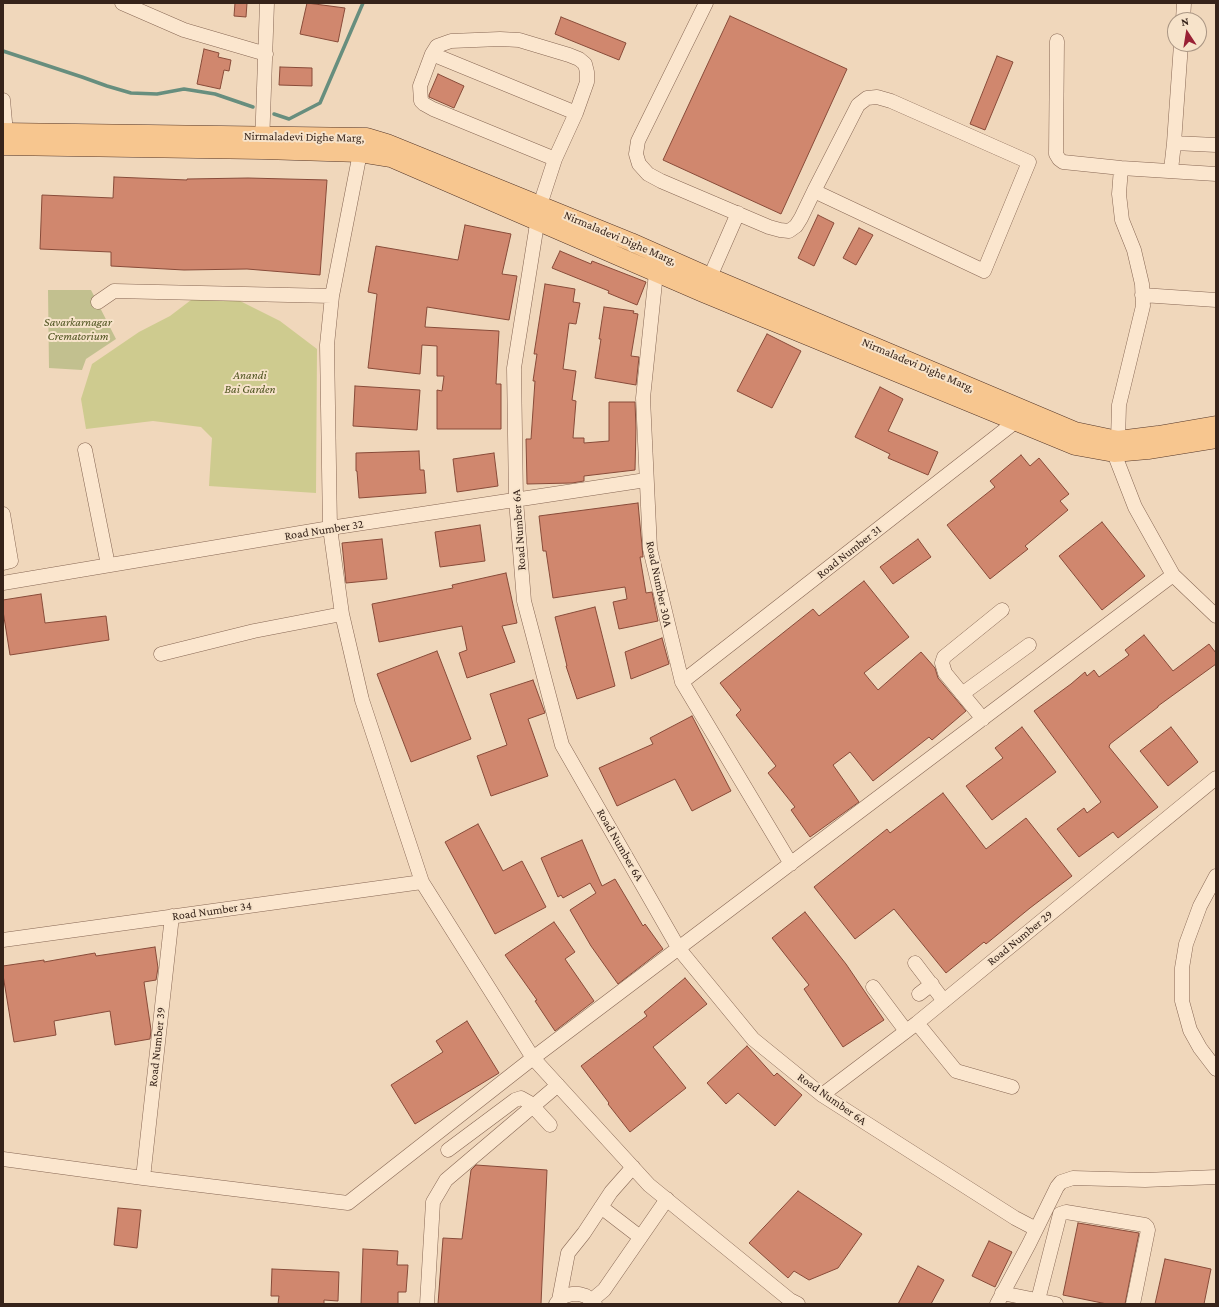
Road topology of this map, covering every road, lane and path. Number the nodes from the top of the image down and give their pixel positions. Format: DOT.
graph roads {
  1 [pos="122,3"];
  2 [pos="267,3"];
  3 [pos="706,3"];
  4 [pos="1057,41"];
  5 [pos="1180,52"];
  6 [pos="266,54"];
  7 [pos="432,54"];
  8 [pos="3,100"];
  9 [pos="576,113"];
  10 [pos="367,136"];
  11 [pos="4,137"];
  12 [pos="262,143"];
  13 [pos="1174,143"];
  14 [pos="1216,145"];
  15 [pos="360,153"];
  16 [pos="555,159"];
  17 [pos="1121,168"];
  18 [pos="1171,170"];
  19 [pos="1216,174"];
  20 [pos="814,191"];
  21 [pos="539,213"];
  22 [pos="738,213"];
  23 [pos="656,273"];
  24 [pos="706,285"];
  25 [pos="1142,295"];
  26 [pos="332,296"];
  27 [pos="1216,300"];
  28 [pos="98,302"];
  29 [pos="1016,422"];
  30 [pos="1216,425"];
  31 [pos="1216,440"];
  32 [pos="1116,446"];
  33 [pos="85,450"];
  34 [pos="646,480"];
  35 [pos="516,500"];
  36 [pos="3,514"];
  37 [pos="330,528"];
  38 [pos="3,563"];
  39 [pos="108,566"];
  40 [pos="1173,575"];
  41 [pos="3,583"];
  42 [pos="1002,610"];
  43 [pos="342,614"];
  44 [pos="1216,616"];
  45 [pos="1029,645"];
  46 [pos="161,654"];
  47 [pos="682,682"];
  48 [pos="962,694"];
  49 [pos="983,719"];
  50 [pos="1216,778"];
  51 [pos="791,864"];
  52 [pos="1216,876"];
  53 [pos="422,882"];
  54 [pos="172,916"];
  55 [pos="3,940"];
  56 [pos="679,949"];
  57 [pos="915,962"];
  58 [pos="932,984"];
  59 [pos="873,987"];
  60 [pos="919,994"];
  61 [pos="944,1001"];
  62 [pos="911,1027"];
  63 [pos="533,1058"];
  64 [pos="1216,1069"];
  65 [pos="558,1085"];
  66 [pos="1012,1087"];
  67 [pos="822,1095"];
  68 [pos="533,1106"];
  69 [pos="550,1125"];
  70 [pos="448,1150"];
  71 [pos="3,1159"];
  72 [pos="633,1166"];
  73 [pos="1216,1177"];
  74 [pos="143,1178"];
  75 [pos="667,1199"];
  76 [pos="601,1207"];
  77 [pos="1036,1229"];
  78 [pos="640,1238"];
  79 [pos="999,1299"];
  80 [pos="1038,1300"];
  81 [pos="558,1302"];
  82 [pos="593,1302"];
  83 [pos="427,1304"];
  84 [pos="798,1304"];
  85 [pos="1056,1304"];
  86 [pos="1133,1304"];
  1 -- 6 [label="street"];
  2 -- 6 [label="street"];
  3 -- 22 [label="street"];
  4 -- 17 [label="street"];
  5 -- 13 [label="street"];
  6 -- 12 [label="street"];
  7 -- 9 [label="street"];
  7 -- 9 [label="street, Road Number 6A"];
  7 -- 16 [label="street"];
  8 -- 11 [label="street"];
  9 -- 16 [label="street, Road Number 6A"];
  10 -- 12 [label="main road, Nirmaladevi Dighe Marg,"];
  10 -- 15 [label="street"];
  10 -- 21 [label="main road, Nirmaladevi Dighe Marg,"];
  11 -- 12 [label="main road, Nirmaladevi Dighe Marg,"];
  12 -- 15 [label="main road, Nirmaladevi Dighe Marg,"];
  13 -- 14 [label="street"];
  13 -- 18 [label="street"];
  15 -- 21 [label="main road, Nirmaladevi Dighe Marg,"];
  15 -- 26 [label="street"];
  16 -- 21 [label="street, Road Number 6A"];
  17 -- 18 [label="street"];
  17 -- 25 [label="street"];
  18 -- 19 [label="street"];
  20 -- 20 [label="street"];
  20 -- 22 [label="street"];
  21 -- 23 [label="main road, Nirmaladevi Dighe Marg,"];
  21 -- 24 [label="main road, Nirmaladevi Dighe Marg,"];
  21 -- 35 [label="street, Road Number 6A"];
  22 -- 24 [label="street"];
  23 -- 24 [label="main road, Nirmaladevi Dighe Marg,"];
  23 -- 34 [label="street, Road Number 30A"];
  24 -- 29 [label="main road, Nirmaladevi Dighe Marg,"];
  24 -- 32 [label="main road, Nirmaladevi Dighe Marg,"];
  25 -- 27 [label="street"];
  25 -- 32 [label="street"];
  26 -- 28 [label="street"];
  26 -- 37 [label="street"];
  29 -- 32 [label="main road, Nirmaladevi Dighe Marg,"];
  29 -- 47 [label="street, Road Number 31"];
  30 -- 32 [label="main road, Nirmaladevi Dighe Marg,"];
  31 -- 32 [label="main road, Nirmaladevi Dighe Marg,"];
  32 -- 40 [label="street"];
  33 -- 39 [label="street"];
  34 -- 35 [label="street, Road Number 32"];
  34 -- 47 [label="street, Road Number 30A"];
  35 -- 37 [label="street, Road Number 32"];
  35 -- 56 [label="street, Road Number 6A"];
  36 -- 38 [label="street"];
  37 -- 39 [label="street, Road Number 32"];
  37 -- 43 [label="street"];
  39 -- 41 [label="street, Road Number 32"];
  40 -- 44 [label="street"];
  40 -- 49 [label="street"];
  42 -- 48 [label="street"];
  43 -- 46 [label="street"];
  43 -- 53 [label="street"];
  45 -- 48 [label="street"];
  47 -- 51 [label="street, Road Number 30A"];
  48 -- 49 [label="street"];
  49 -- 51 [label="street"];
  50 -- 61 [label="street, Road Number 29"];
  51 -- 56 [label="street"];
  52 -- 64 [label="street"];
  53 -- 54 [label="street, Road Number 34"];
  53 -- 63 [label="street"];
  54 -- 55 [label="street, Road Number 34"];
  54 -- 74 [label="street, Road Number 39"];
  56 -- 63 [label="street"];
  56 -- 67 [label="street, Road Number 6A"];
  57 -- 58 [label="street"];
  58 -- 60 [label="street"];
  58 -- 61 [label="street"];
  59 -- 62 [label="street"];
  61 -- 62 [label="street, Road Number 29"];
  62 -- 66 [label="street"];
  62 -- 67 [label="street, Road Number 29"];
  63 -- 65 [label="street"];
  63 -- 74 [label="street"];
  65 -- 68 [label="street"];
  65 -- 72 [label="street"];
  67 -- 77 [label="street, Road Number 6A"];
  68 -- 69 [label="street"];
  68 -- 70 [label="street"];
  68 -- 83 [label="street"];
  71 -- 74 [label="street"];
  72 -- 75 [label="street"];
  72 -- 76 [label="street"];
  73 -- 77 [label="street"];
  75 -- 78 [label="street"];
  75 -- 84 [label="street"];
  76 -- 78 [label="street"];
  76 -- 81 [label="street"];
  77 -- 79 [label="street"];
  78 -- 82 [label="street"];
  79 -- 80 [label="street"];
  80 -- 85 [label="street"];
  80 -- 86 [label="street"];
  81 -- 82 [label="street"];
}
